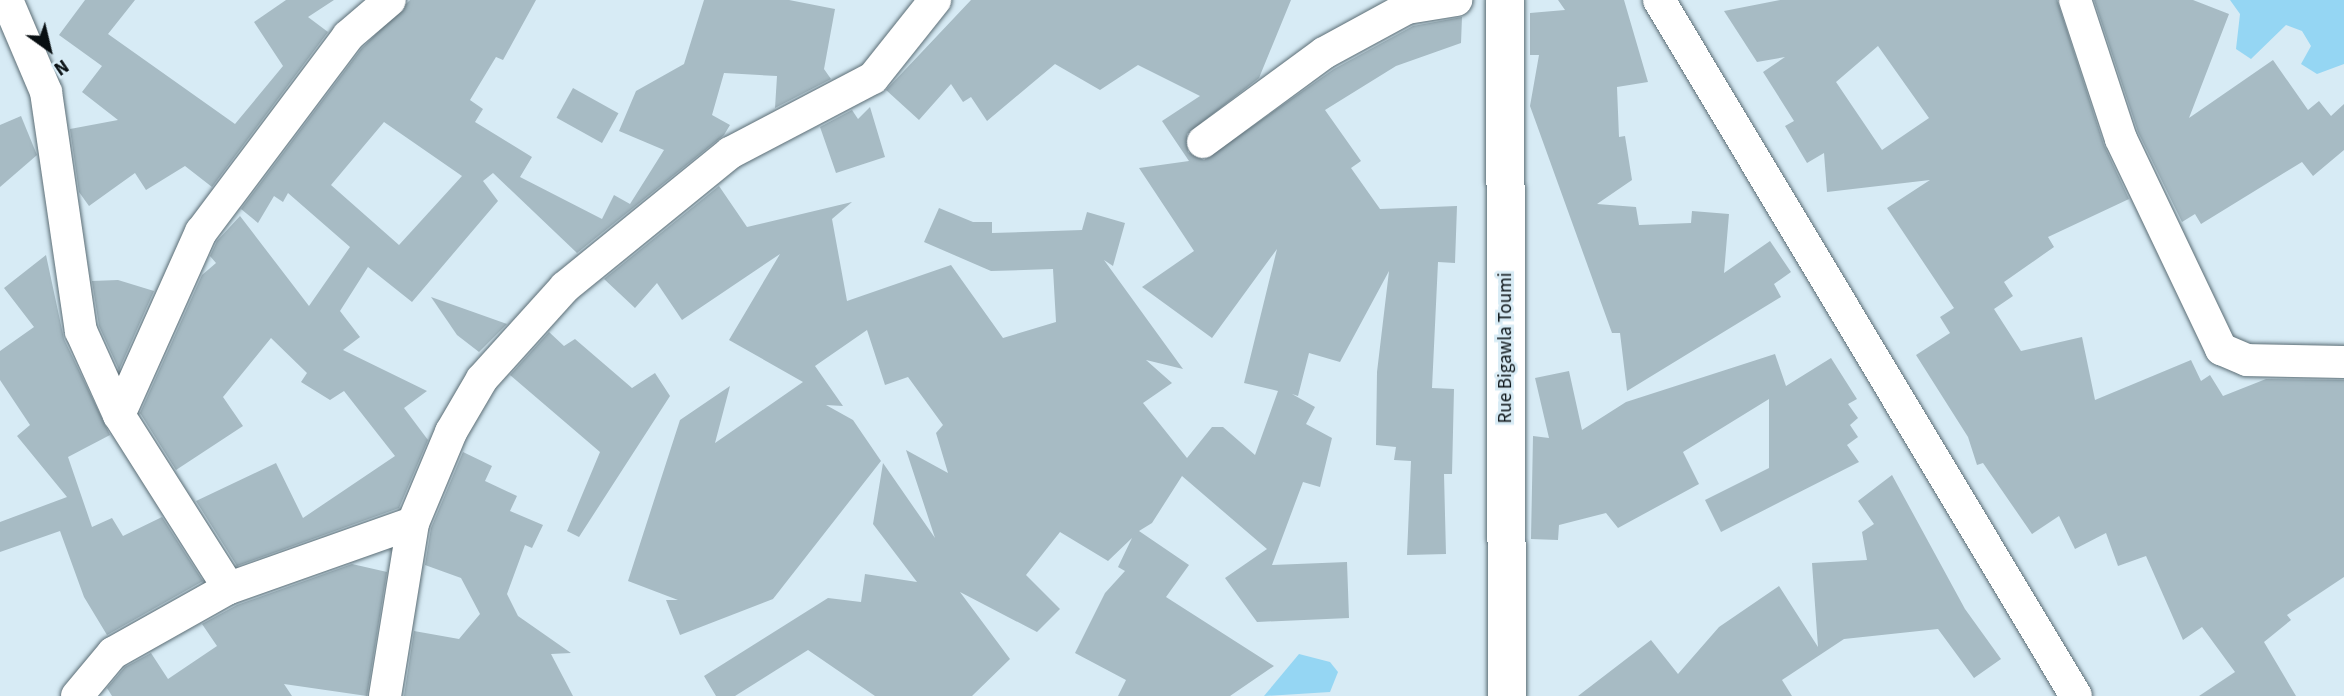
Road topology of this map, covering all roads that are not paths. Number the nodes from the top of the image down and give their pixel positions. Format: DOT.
graph roads {
  1 [pos="7,0"];
  2 [pos="390,0"];
  3 [pos="935,0"];
  4 [pos="1456,0"];
  5 [pos="1506,0"];
  6 [pos="1659,0"];
  7 [pos="2075,0"];
  8 [pos="1203,142"];
  9 [pos="2344,362"];
  10 [pos="120,415"];
  11 [pos="413,523"];
  12 [pos="229,588"];
  13 [pos="77,696"];
  14 [pos="384,696"];
  15 [pos="1507,696"];
  16 [pos="2076,696"];
  1 -- 10 [label="street"];
  2 -- 10 [label="street"];
  3 -- 11 [label="street"];
  4 -- 8 [label="street"];
  5 -- 15 [label="street, Rue Bigawla Toumi"];
  6 -- 16 [label="street"];
  7 -- 9 [label="street"];
  10 -- 12 [label="street"];
  11 -- 12 [label="street"];
  11 -- 14 [label="street"];
  12 -- 13 [label="street"];
}
